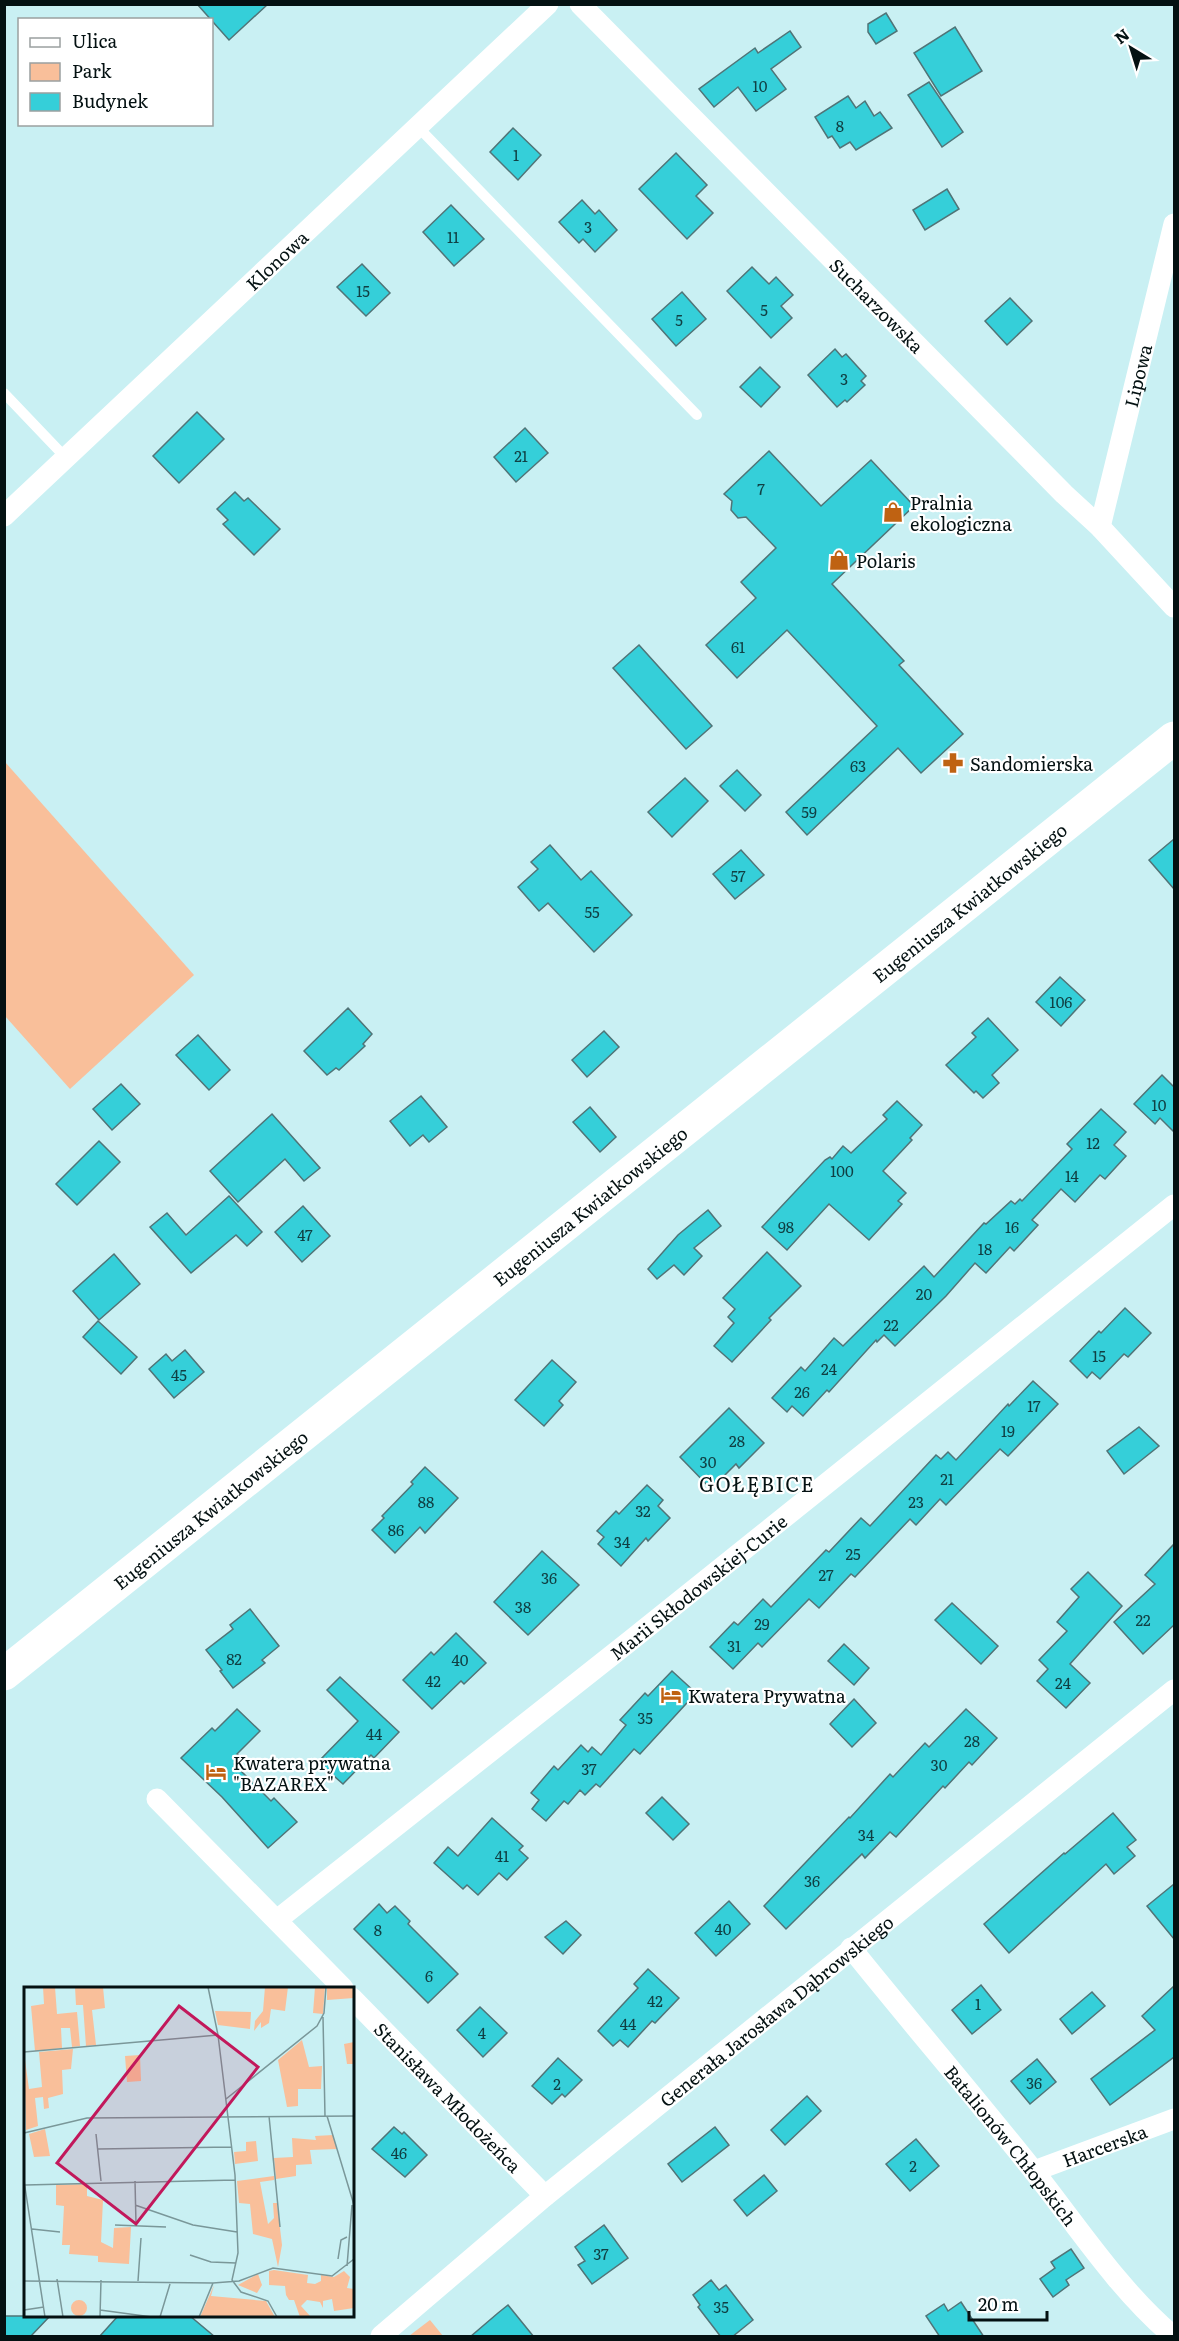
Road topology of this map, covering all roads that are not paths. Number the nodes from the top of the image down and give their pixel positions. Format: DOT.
graph roads {
  1 [pos="548,4"];
  2 [pos="580,4"];
  3 [pos="418,127"];
  4 [pos="1174,225"];
  5 [pos="4,393"];
  6 [pos="697,415"];
  7 [pos="66,458"];
  8 [pos="4,516"];
  9 [pos="1100,527"];
  10 [pos="1174,607"];
  11 [pos="1174,738"];
  12 [pos="1174,1205"];
  13 [pos="4,1674"];
  14 [pos="1174,1689"];
  15 [pos="157,1799"];
  16 [pos="277,1920"];
  17 [pos="851,1948"];
  18 [pos="341,1987"];
  19 [pos="354,2000"];
  20 [pos="1174,2119"];
  21 [pos="1034,2171"];
  22 [pos="545,2196"];
  23 [pos="381,2337"];
  24 [pos="1173,2337"];
  1 -- 3 [label="street, Klonowa"];
  2 -- 9 [label="street, Sucharzowska"];
  3 -- 6 [label="lane"];
  3 -- 7 [label="street, Klonowa"];
  4 -- 9 [label="street, Lipowa"];
  5 -- 7 [label="lane"];
  7 -- 8 [label="street, Klonowa"];
  9 -- 10 [label="street, Sucharzowska"];
  11 -- 13 [label="main road, Eugeniusza Kwiatkowskiego"];
  12 -- 16 [label="street, Marii Skłodowskiej-Curie"];
  14 -- 17 [label="street, Generała Jarosława Dąbrowskiego"];
  15 -- 16 [label="street"];
  16 -- 18 [label="street"];
  17 -- 21 [label="street, Batalionów Chłopskich"];
  17 -- 22 [label="street, Generała Jarosława Dąbrowskiego"];
  19 -- 22 [label="street, Stanisława Młodożeńca"];
  20 -- 21 [label="street, Harcerska"];
  21 -- 24 [label="street, Batalionów Chłopskich"];
  22 -- 23 [label="street, Generała Jarosława Dąbrowskiego"];
}
